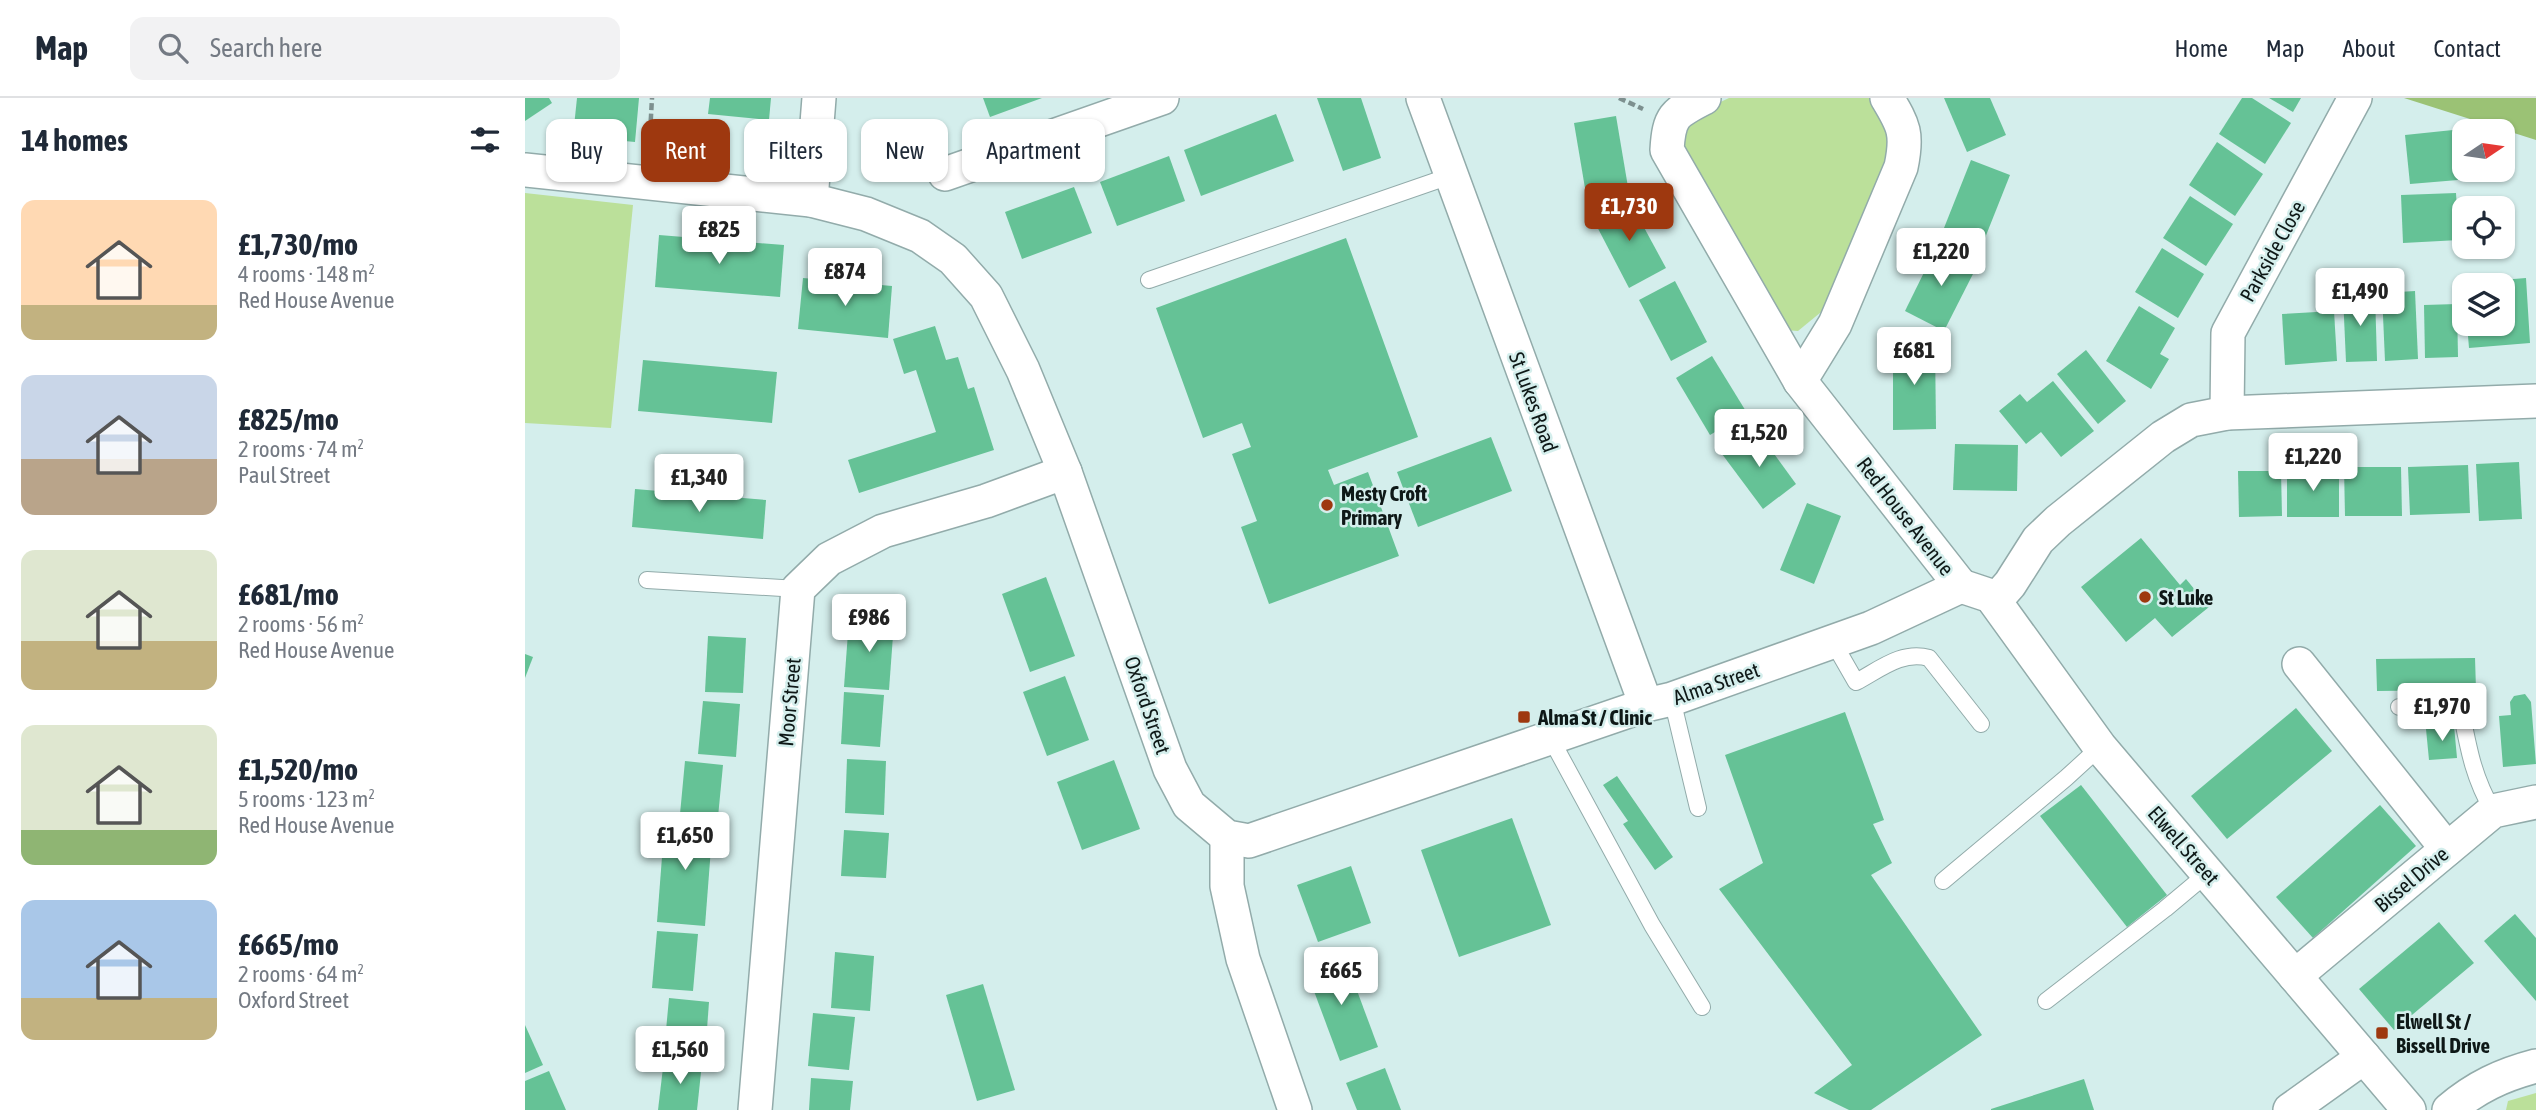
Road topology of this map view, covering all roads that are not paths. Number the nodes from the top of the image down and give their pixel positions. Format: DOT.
graph roads {
  1 [pos="819,98"];
  2 [pos="1162,98"];
  3 [pos="1423,98"];
  4 [pos="1704,98"];
  5 [pos="1887,98"];
  6 [pos="2355,98"];
  7 [pos="525,170"];
  8 [pos="948,173"];
  9 [pos="1450,176"];
  10 [pos="811,200"];
  11 [pos="1149,280"];
  12 [pos="1800,381"];
  13 [pos="2536,401"];
  14 [pos="2227,413"];
  15 [pos="1065,472"];
  16 [pos="647,580"];
  17 [pos="1961,586"];
  18 [pos="798,589"];
  19 [pos="1995,601"];
  20 [pos="1833,642"];
  21 [pos="2299,664"];
  22 [pos="1659,702"];
  23 [pos="2399,707"];
  24 [pos="1981,724"];
  25 [pos="1551,739"];
  26 [pos="2100,747"];
  27 [pos="2536,802"];
  28 [pos="1698,808"];
  29 [pos="2493,811"];
  30 [pos="1227,836"];
  31 [pos="2447,849"];
  32 [pos="2208,873"];
  33 [pos="1943,881"];
  34 [pos="2295,976"];
  35 [pos="2046,1001"];
  36 [pos="1702,1007"];
  37 [pos="2364,1057"];
  38 [pos="2536,1066"];
  39 [pos="755,1110"];
  40 [pos="1295,1110"];
  41 [pos="2290,1110"];
  42 [pos="2409,1110"];
  43 [pos="2449,1110"];
  1 -- 10 [label="street"];
  2 -- 8 [label="street"];
  3 -- 9 [label="street, St Lukes Road"];
  4 -- 12 [label="street, Red House Avenue"];
  5 -- 12 [label="street"];
  6 -- 14 [label="street, Parkside Close"];
  7 -- 10 [label="street, Oxford Street"];
  9 -- 11 [label="lane"];
  9 -- 22 [label="street, St Lukes Road"];
  10 -- 15 [label="street, Oxford Street"];
  12 -- 17 [label="street, Red House Avenue"];
  13 -- 14 [label="street"];
  14 -- 19 [label="street"];
  15 -- 18 [label="street"];
  15 -- 30 [label="street, Oxford Street"];
  16 -- 18 [label="lane"];
  17 -- 19 [label="street, Elwell Street"];
  17 -- 20 [label="street, Alma Street"];
  18 -- 39 [label="street, Moor Street"];
  19 -- 26 [label="street, Elwell Street"];
  20 -- 22 [label="street, Alma Street"];
  20 -- 24 [label="lane"];
  21 -- 31 [label="street"];
  22 -- 25 [label="street, Alma Street"];
  22 -- 28 [label="lane"];
  23 -- 29 [label="lane"];
  25 -- 30 [label="street, Alma Street"];
  25 -- 36 [label="lane"];
  26 -- 32 [label="street, Elwell Street"];
  26 -- 33 [label="lane"];
  27 -- 29 [label="street, Bissel Drive"];
  29 -- 31 [label="street, Bissel Drive"];
  30 -- 40 [label="street"];
  31 -- 34 [label="street, Bissel Drive"];
  32 -- 34 [label="street, Elwell Street"];
  32 -- 35 [label="lane"];
  34 -- 37 [label="street, Elwell Street"];
  37 -- 41 [label="street"];
  37 -- 42 [label="street, Elwell Street"];
  38 -- 43 [label="street"];
}
